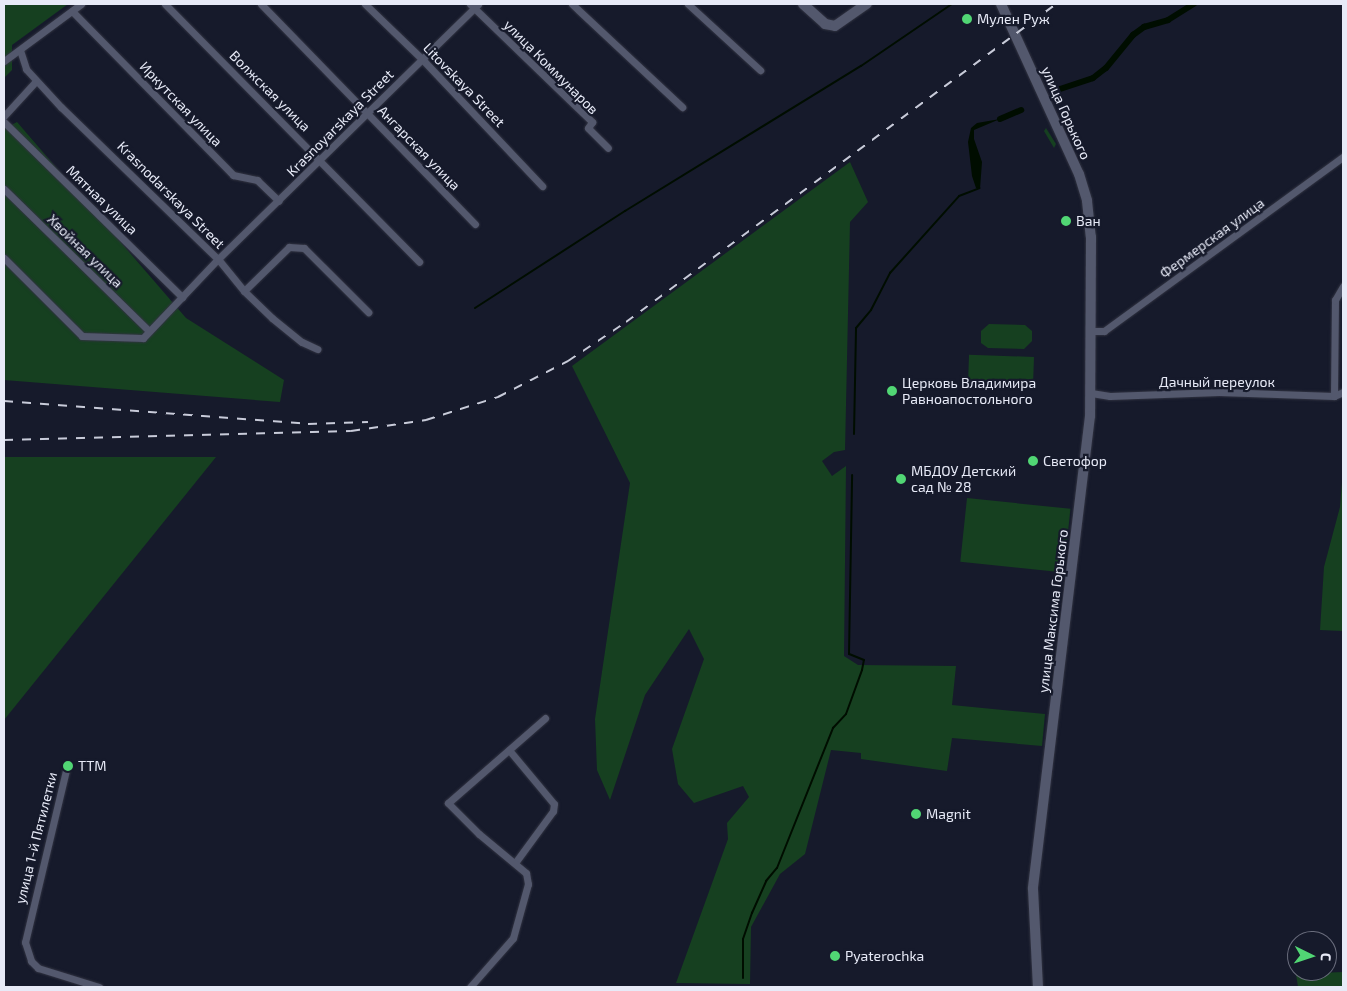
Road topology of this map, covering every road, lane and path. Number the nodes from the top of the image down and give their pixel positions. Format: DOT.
graph roads {
  1 [pos="81,4"];
  2 [pos="165,4"];
  3 [pos="261,4"];
  4 [pos="365,4"];
  5 [pos="572,4"];
  6 [pos="688,4"];
  7 [pos="803,4"];
  8 [pos="867,4"];
  9 [pos="1001,4"];
  10 [pos="474,5"];
  11 [pos="72,11"];
  12 [pos="20,50"];
  13 [pos="422,59"];
  14 [pos="4,61"];
  15 [pos="760,70"];
  16 [pos="36,81"];
  17 [pos="682,107"];
  18 [pos="369,113"];
  19 [pos="4,116"];
  20 [pos="4,122"];
  21 [pos="608,148"];
  22 [pos="1343,157"];
  23 [pos="321,161"];
  24 [pos="542,186"];
  25 [pos="4,189"];
  26 [pos="279,201"];
  27 [pos="475,224"];
  28 [pos="1091,237"];
  29 [pos="4,258"];
  30 [pos="218,259"];
  31 [pos="419,262"];
  32 [pos="1343,286"];
  33 [pos="244,291"];
  34 [pos="182,297"];
  35 [pos="368,312"];
  36 [pos="1092,331"];
  37 [pos="149,332"];
  38 [pos="317,349"];
  39 [pos="1343,392"];
  40 [pos="1091,393"];
  41 [pos="1334,396"];
  42 [pos="545,718"];
  43 [pos="509,750"];
  44 [pos="66,766"];
  45 [pos="515,863"];
  46 [pos="99,987"];
  47 [pos="470,987"];
  48 [pos="1038,987"];
  1 -- 11 [label="street"];
  2 -- 23 [label="street, Волжская улица"];
  3 -- 18 [label="street, Ангарская улица"];
  4 -- 13 [label="street, Litovskaya Street"];
  5 -- 17 [label="street"];
  6 -- 15 [label="street"];
  7 -- 8 [label="main road"];
  9 -- 28 [label="main road, улица Горького"];
  10 -- 13 [label="street, Krasnoyarskaya Street"];
  10 -- 21 [label="street, улица Коммунаров"];
  11 -- 12 [label="street"];
  11 -- 26 [label="street, Иркутская улица"];
  12 -- 14 [label="street"];
  12 -- 16 [label="street, Krasnodarskaya Street"];
  13 -- 18 [label="street, Krasnoyarskaya Street"];
  13 -- 24 [label="street, Litovskaya Street"];
  16 -- 19 [label="street"];
  16 -- 30 [label="street, Krasnodarskaya Street"];
  18 -- 23 [label="street, Krasnoyarskaya Street"];
  18 -- 27 [label="street, Ангарская улица"];
  20 -- 34 [label="street, Мятная улица"];
  22 -- 36 [label="street, Фермерская улица"];
  23 -- 26 [label="street, Krasnoyarskaya Street"];
  23 -- 31 [label="street, Волжская улица"];
  25 -- 37 [label="street, Хвойная улица"];
  26 -- 30 [label="street, Krasnoyarskaya Street"];
  28 -- 36 [label="main road, улица Максима Горького"];
  29 -- 37 [label="street, Krasnoyarskaya Street"];
  30 -- 33 [label="street, Krasnodarskaya Street"];
  30 -- 34 [label="street, Krasnoyarskaya Street"];
  32 -- 41 [label="street"];
  33 -- 35 [label="street"];
  33 -- 38 [label="street, Krasnodarskaya Street"];
  34 -- 37 [label="street, Krasnoyarskaya Street"];
  36 -- 40 [label="main road, улица Максима Горького"];
  39 -- 41 [label="street, Дачный переулок"];
  40 -- 41 [label="street, Дачный переулок"];
  40 -- 48 [label="main road, улица Максима Горького"];
  42 -- 43 [label="street"];
  43 -- 45 [label="street"];
  43 -- 45 [label="street"];
  44 -- 46 [label="street, улица 1-й Пятилетки"];
  45 -- 47 [label="street"];
}
